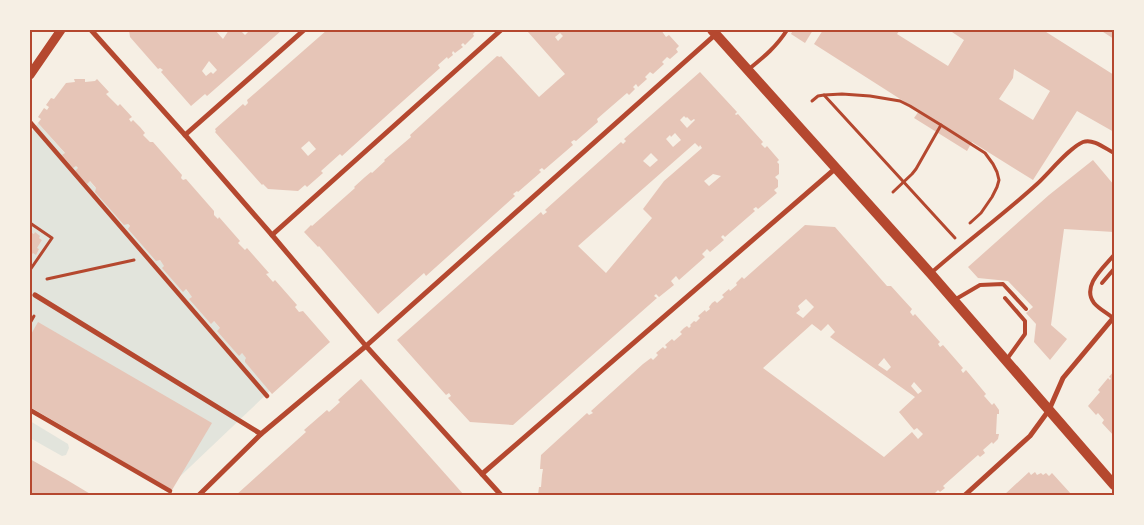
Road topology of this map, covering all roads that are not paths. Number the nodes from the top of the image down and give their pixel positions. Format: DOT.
graph roads {
  1 [pos="61,30"];
  2 [pos="90,30"];
  3 [pos="304,30"];
  4 [pos="501,30"];
  5 [pos="787,30"];
  6 [pos="714,32"];
  7 [pos="748,70"];
  8 [pos="30,75"];
  9 [pos="30,122"];
  10 [pos="185,135"];
  11 [pos="1114,154"];
  12 [pos="836,168"];
  13 [pos="272,235"];
  14 [pos="1114,255"];
  15 [pos="1114,269"];
  16 [pos="930,274"];
  17 [pos="1102,283"];
  18 [pos="35,295"];
  19 [pos="1005,298"];
  20 [pos="953,301"];
  21 [pos="1026,309"];
  22 [pos="1114,317"];
  23 [pos="366,346"];
  24 [pos="1006,361"];
  25 [pos="267,396"];
  26 [pos="30,410"];
  27 [pos="1049,410"];
  28 [pos="261,434"];
  29 [pos="482,474"];
  30 [pos="1113,480"];
  31 [pos="170,491"];
  32 [pos="199,495"];
  33 [pos="501,495"];
  34 [pos="964,495"];
  1 -- 8 [label="street"];
  2 -- 10 [label="street"];
  3 -- 10 [label="street"];
  4 -- 13 [label="street"];
  5 -- 7 [label="lane"];
  6 -- 7 [label="main road"];
  6 -- 23 [label="street"];
  7 -- 12 [label="main road"];
  9 -- 25 [label="street"];
  10 -- 13 [label="street"];
  11 -- 16 [label="lane"];
  12 -- 16 [label="main road"];
  12 -- 29 [label="street"];
  13 -- 23 [label="street"];
  14 -- 22 [label="lane"];
  15 -- 17 [label="lane"];
  16 -- 20 [label="main road"];
  18 -- 28 [label="street"];
  19 -- 24 [label="lane"];
  20 -- 21 [label="lane"];
  20 -- 24 [label="main road"];
  22 -- 27 [label="street"];
  23 -- 28 [label="street"];
  23 -- 29 [label="street"];
  24 -- 27 [label="main road"];
  26 -- 31 [label="street"];
  27 -- 30 [label="main road"];
  27 -- 34 [label="street"];
  28 -- 32 [label="street"];
  29 -- 33 [label="street"];
}
